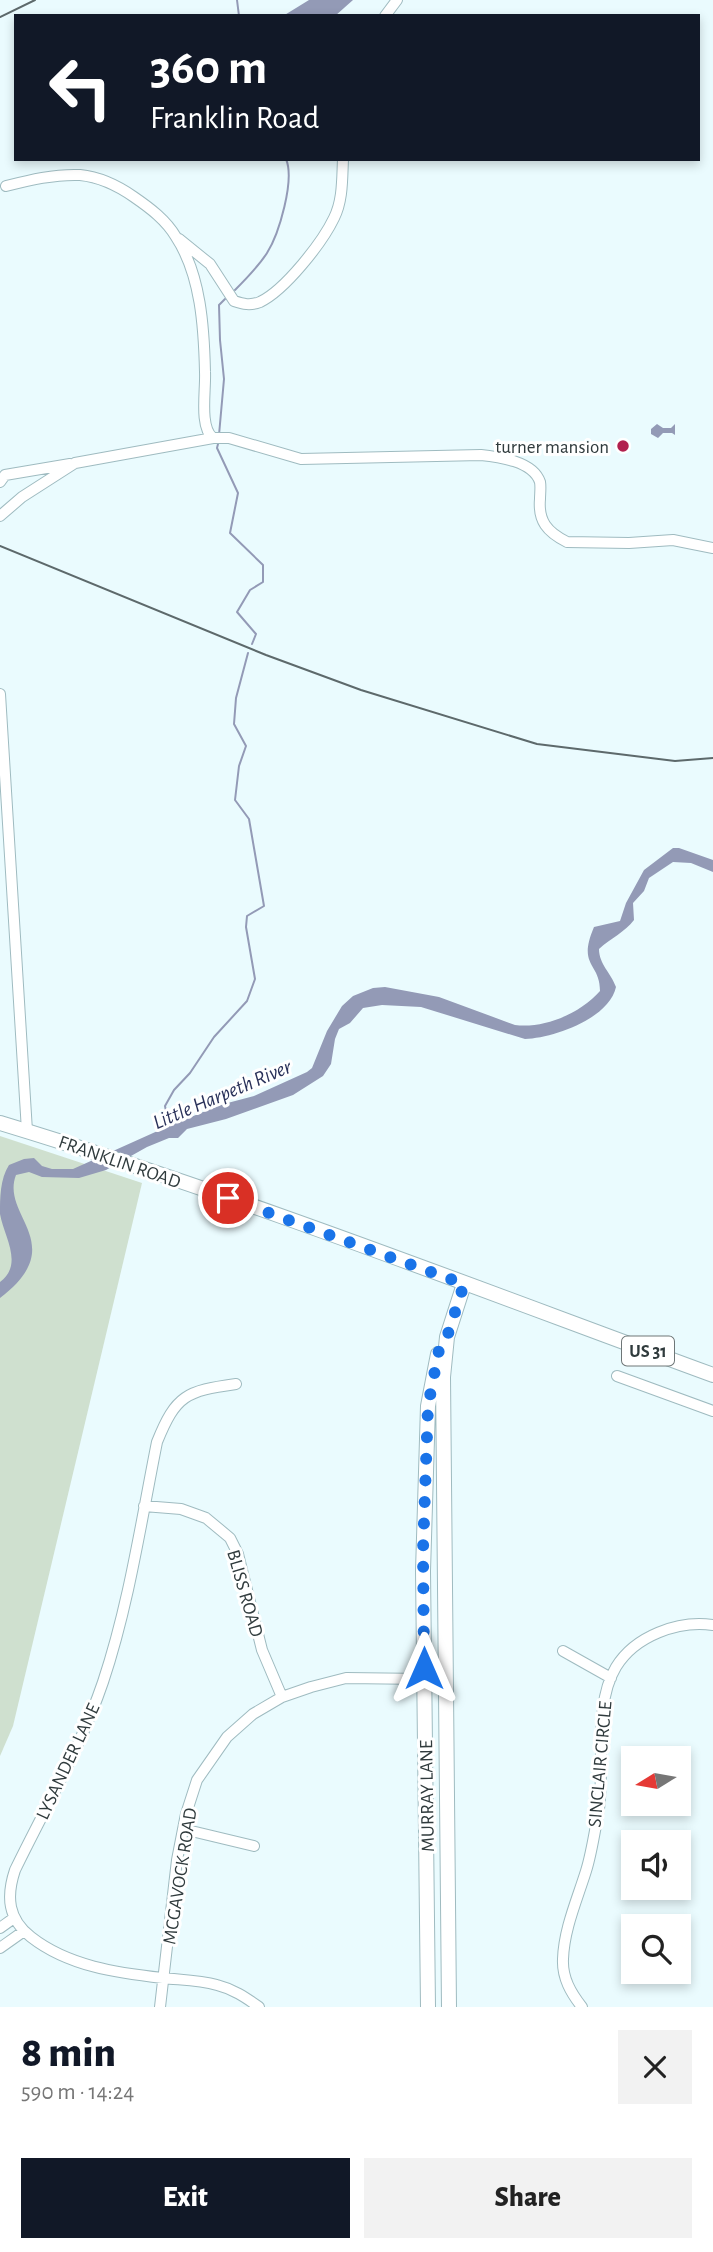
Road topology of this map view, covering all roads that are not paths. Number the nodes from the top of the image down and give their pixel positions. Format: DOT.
graph roads {
  1 [pos="343,161"];
  2 [pos="6,186"];
  3 [pos="176,237"];
  4 [pos="213,438"];
  5 [pos="75,463"];
  6 [pos="0,482"];
  7 [pos="0,516"];
  8 [pos="713,548"];
  9 [pos="0,694"];
  10 [pos="0,1123"];
  11 [pos="27,1131"];
  12 [pos="464,1284"];
  13 [pos="447,1337"];
  14 [pos="713,1375"];
  15 [pos="617,1376"];
  16 [pos="236,1384"];
  17 [pos="713,1411"];
  18 [pos="144,1506"];
  19 [pos="713,1625"];
  20 [pos="563,1651"];
  21 [pos="445,1675"];
  22 [pos="611,1678"];
  23 [pos="424,1679"];
  24 [pos="282,1697"];
  25 [pos="183,1829"];
  26 [pos="254,1846"];
  27 [pos="14,1918"];
  28 [pos="0,1928"];
  29 [pos="24,1931"];
  30 [pos="0,1948"];
  31 [pos="163,1978"];
  32 [pos="160,2007"];
  33 [pos="259,2007"];
  34 [pos="428,2007"];
  35 [pos="449,2007"];
  36 [pos="582,2007"];
  1 -- 3 [label="street"];
  2 -- 3 [label="street"];
  3 -- 4 [label="street"];
  4 -- 5 [label="street"];
  4 -- 8 [label="street"];
  5 -- 6 [label="street"];
  5 -- 7 [label="street"];
  9 -- 11 [label="street"];
  10 -- 11 [label="main road, FRANKLIN ROAD / US 31"];
  11 -- 12 [label="main road, FRANKLIN ROAD / US 31"];
  12 -- 13 [label="main road, MURRAY LANE"];
  12 -- 14 [label="main road, FRANKLIN ROAD / US 31"];
  13 -- 21 [label="main road, MURRAY LANE"];
  13 -- 23 [label="main road, MURRAY LANE"];
  15 -- 17 [label="street"];
  16 -- 18 [label="street, LYSANDER LANE"];
  18 -- 24 [label="street, BLISS ROAD"];
  18 -- 27 [label="street, LYSANDER LANE"];
  19 -- 22 [label="street, SINCLAIR CIRCLE"];
  20 -- 22 [label="street"];
  21 -- 23 [label="street, MCGAVOCK ROAD"];
  21 -- 35 [label="main road, MURRAY LANE"];
  22 -- 36 [label="street, SINCLAIR CIRCLE"];
  23 -- 24 [label="street, MCGAVOCK ROAD"];
  23 -- 34 [label="main road, MURRAY LANE"];
  24 -- 25 [label="street, MCGAVOCK ROAD"];
  25 -- 26 [label="street"];
  25 -- 31 [label="street, MCGAVOCK ROAD"];
  27 -- 28 [label="street"];
  27 -- 29 [label="street"];
  29 -- 30 [label="street"];
  29 -- 31 [label="street"];
  31 -- 32 [label="street, MCGAVOCK ROAD"];
  31 -- 33 [label="street"];
}
